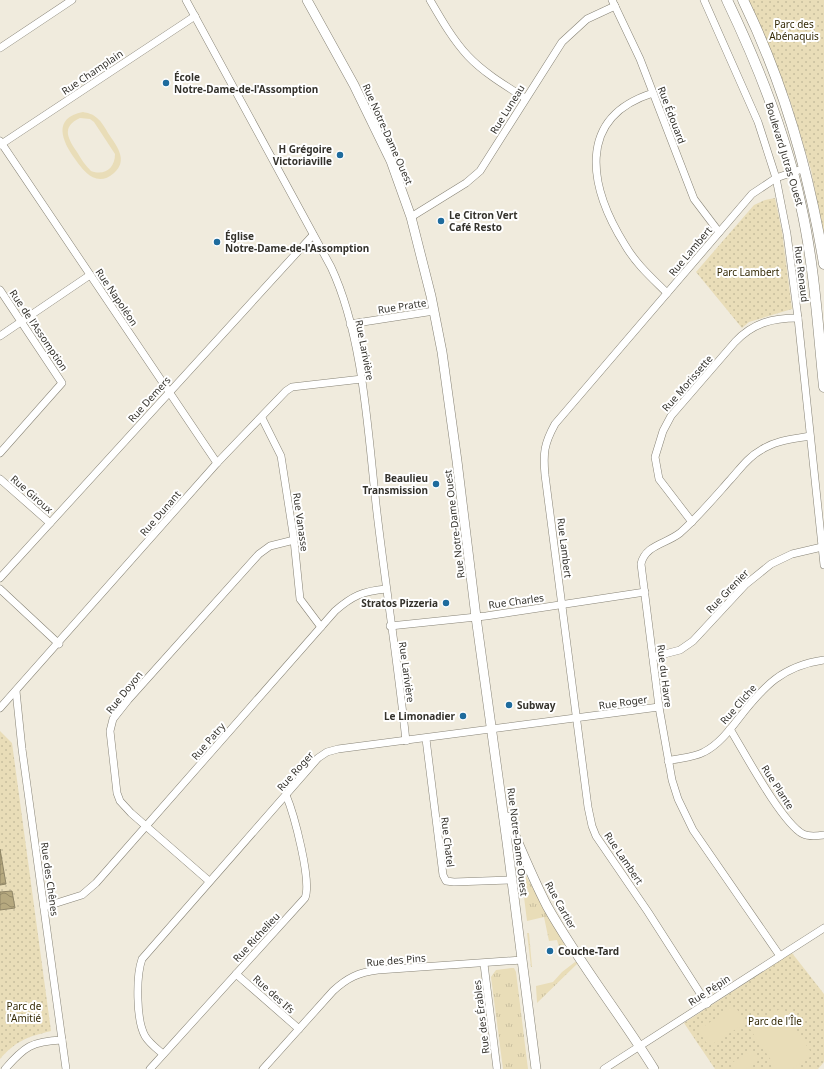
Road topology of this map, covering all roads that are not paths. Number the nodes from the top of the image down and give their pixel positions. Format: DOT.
graph roads {
  1 [pos="72,0"];
  2 [pos="186,0"];
  3 [pos="307,0"];
  4 [pos="430,0"];
  5 [pos="704,0"];
  6 [pos="727,0"];
  7 [pos="743,0"];
  8 [pos="614,3"];
  9 [pos="195,16"];
  10 [pos="0,48"];
  11 [pos="653,93"];
  12 [pos="525,98"];
  13 [pos="1,143"];
  14 [pos="805,168"];
  15 [pos="793,172"];
  16 [pos="776,178"];
  17 [pos="411,217"];
  18 [pos="719,232"];
  19 [pos="313,235"];
  20 [pos="824,264"];
  21 [pos="90,275"];
  22 [pos="0,290"];
  23 [pos="667,293"];
  24 [pos="434,311"];
  25 [pos="798,318"];
  26 [pos="22,322"];
  27 [pos="350,324"];
  28 [pos="0,336"];
  29 [pos="362,380"];
  30 [pos="824,387"];
  31 [pos="169,392"];
  32 [pos="262,418"];
  33 [pos="810,436"];
  34 [pos="0,453"];
  35 [pos="217,463"];
  36 [pos="0,480"];
  37 [pos="692,522"];
  38 [pos="50,523"];
  39 [pos="294,540"];
  40 [pos="822,547"];
  41 [pos="824,565"];
  42 [pos="0,578"];
  43 [pos="0,589"];
  44 [pos="386,589"];
  45 [pos="645,592"];
  46 [pos="562,605"];
  47 [pos="476,617"];
  48 [pos="390,626"];
  49 [pos="321,627"];
  50 [pos="59,644"];
  51 [pos="653,657"];
  52 [pos="824,660"];
  53 [pos="16,691"];
  54 [pos="659,707"];
  55 [pos="0,708"];
  56 [pos="577,718"];
  57 [pos="492,729"];
  58 [pos="730,729"];
  59 [pos="426,739"];
  60 [pos="406,741"];
  61 [pos="668,761"];
  62 [pos="286,794"];
  63 [pos="502,804"];
  64 [pos="146,827"];
  65 [pos="824,835"];
  66 [pos="512,880"];
  67 [pos="209,881"];
  68 [pos="44,907"];
  69 [pos="824,928"];
  70 [pos="780,956"];
  71 [pos="522,960"];
  72 [pos="484,964"];
  73 [pos="236,974"];
  74 [pos="706,1004"];
  75 [pos="299,1030"];
  76 [pos="62,1040"];
  77 [pos="640,1047"];
  78 [pos="163,1054"];
  79 [pos="5,1069"];
  80 [pos="66,1069"];
  81 [pos="150,1069"];
  82 [pos="263,1069"];
  83 [pos="497,1069"];
  84 [pos="536,1069"];
  85 [pos="604,1069"];
  86 [pos="654,1069"];
  1 -- 10 [label="street"];
  2 -- 9 [label="street, Rue Larivière"];
  3 -- 17 [label="street, Rue Notre-Dame Ouest"];
  4 -- 12 [label="street"];
  5 -- 16 [label="street, Rue Renaud"];
  6 -- 15 [label="main road, Boulevard Jutras Ouest"];
  7 -- 14 [label="main road, Boulevard Jutras Ouest"];
  8 -- 11 [label="street, Rue Édouard"];
  8 -- 12 [label="street, Rue Luneau"];
  9 -- 13 [label="street, Rue Champlain"];
  9 -- 19 [label="street, Rue Larivière"];
  11 -- 18 [label="street, Rue Édouard"];
  11 -- 23 [label="street"];
  12 -- 17 [label="street, Rue Luneau"];
  13 -- 21 [label="street, Rue Napoléon"];
  14 -- 15 [label="street, Rue Lambert"];
  14 -- 20 [label="main road, Boulevard Jutras Ouest"];
  15 -- 16 [label="street, Rue Lambert"];
  15 -- 30 [label="main road, Boulevard Jutras Ouest"];
  16 -- 18 [label="street, Rue Lambert"];
  16 -- 25 [label="street, Rue Renaud"];
  17 -- 24 [label="street, Rue Notre-Dame Ouest"];
  18 -- 23 [label="street, Rue Lambert"];
  19 -- 27 [label="street, Rue Larivière"];
  19 -- 31 [label="street, Rue Demers"];
  21 -- 26 [label="street"];
  21 -- 31 [label="street, Rue Napoléon"];
  22 -- 26 [label="street, Rue de l'Assomption"];
  23 -- 46 [label="street, Rue Lambert"];
  24 -- 27 [label="street, Rue Pratte"];
  24 -- 47 [label="street, Rue Notre-Dame Ouest"];
  25 -- 33 [label="street, Rue Renaud"];
  25 -- 37 [label="street, Rue Morissette"];
  26 -- 28 [label="street"];
  26 -- 34 [label="street, Rue de l'Assomption"];
  27 -- 29 [label="street, Rue Larivière"];
  29 -- 32 [label="street, Rue Dunant"];
  29 -- 44 [label="street, Rue Larivière"];
  31 -- 35 [label="street, Rue Napoléon"];
  31 -- 38 [label="street, Rue Demers"];
  32 -- 35 [label="street, Rue Dunant"];
  32 -- 39 [label="street, Rue Vanasse"];
  33 -- 37 [label="street, Rue du Havre"];
  33 -- 40 [label="street, Rue Renaud"];
  35 -- 50 [label="street, Rue Dunant"];
  36 -- 38 [label="street, Rue Giroux"];
  37 -- 45 [label="street, Rue du Havre"];
  38 -- 42 [label="street, Rue Demers"];
  39 -- 49 [label="street, Rue Vanasse"];
  39 -- 64 [label="street, Rue Doyon"];
  40 -- 41 [label="street, Rue Renaud"];
  40 -- 51 [label="street, Rue Grenier"];
  43 -- 50 [label="street"];
  44 -- 48 [label="street, Rue Larivière"];
  44 -- 49 [label="street, Rue Patry"];
  45 -- 46 [label="street, Rue Charles"];
  45 -- 51 [label="street, Rue du Havre"];
  46 -- 47 [label="street, Rue Charles"];
  46 -- 56 [label="street, Rue Lambert"];
  47 -- 48 [label="street, Rue Charles"];
  47 -- 57 [label="street, Rue Notre-Dame Ouest"];
  48 -- 60 [label="street, Rue Larivière"];
  49 -- 64 [label="street, Rue Patry"];
  50 -- 53 [label="street, Rue Dunant"];
  51 -- 54 [label="street, Rue du Havre"];
  52 -- 58 [label="street, Rue Cliche"];
  53 -- 55 [label="street, Rue Dunant"];
  53 -- 68 [label="street, Rue des Chênes"];
  54 -- 56 [label="street, Rue Roger"];
  54 -- 61 [label="street, Rue du Havre"];
  56 -- 57 [label="street, Rue Roger"];
  56 -- 74 [label="street, Rue Lambert"];
  57 -- 59 [label="street, Rue Roger"];
  57 -- 63 [label="street, Rue Notre-Dame Ouest"];
  58 -- 61 [label="street, Rue Cliche"];
  58 -- 65 [label="street, Rue Plante"];
  59 -- 60 [label="street, Rue Roger"];
  59 -- 66 [label="street, Rue Chatel"];
  60 -- 62 [label="street, Rue Roger"];
  61 -- 70 [label="street, Rue du Havre"];
  62 -- 67 [label="street, Rue Roger"];
  62 -- 73 [label="street, Rue Richelieu"];
  63 -- 66 [label="street, Rue Notre-Dame Ouest"];
  63 -- 77 [label="street, Rue Cartier"];
  64 -- 67 [label="street, Rue Doyon"];
  64 -- 68 [label="street, Rue Patry"];
  66 -- 71 [label="street, Rue Notre-Dame Ouest"];
  67 -- 78 [label="street, Rue Roger"];
  68 -- 76 [label="street, Rue des Chênes"];
  69 -- 70 [label="street, Rue Pépin"];
  70 -- 74 [label="street, Rue Pépin"];
  71 -- 72 [label="street, Rue des Pins"];
  71 -- 84 [label="street, Rue Notre-Dame Ouest"];
  72 -- 75 [label="street, Rue des Pins"];
  72 -- 83 [label="street, Rue des Érables"];
  73 -- 75 [label="street, Rue des Ifs"];
  73 -- 78 [label="street, Rue Richelieu"];
  74 -- 77 [label="street, Rue Pépin"];
  75 -- 82 [label="street, Rue des Pins"];
  76 -- 79 [label="street"];
  76 -- 80 [label="street, Rue des Chênes"];
  77 -- 85 [label="street, Rue Pépin"];
  77 -- 86 [label="street, Rue Cartier"];
  78 -- 81 [label="street, Rue Richelieu"];
}
